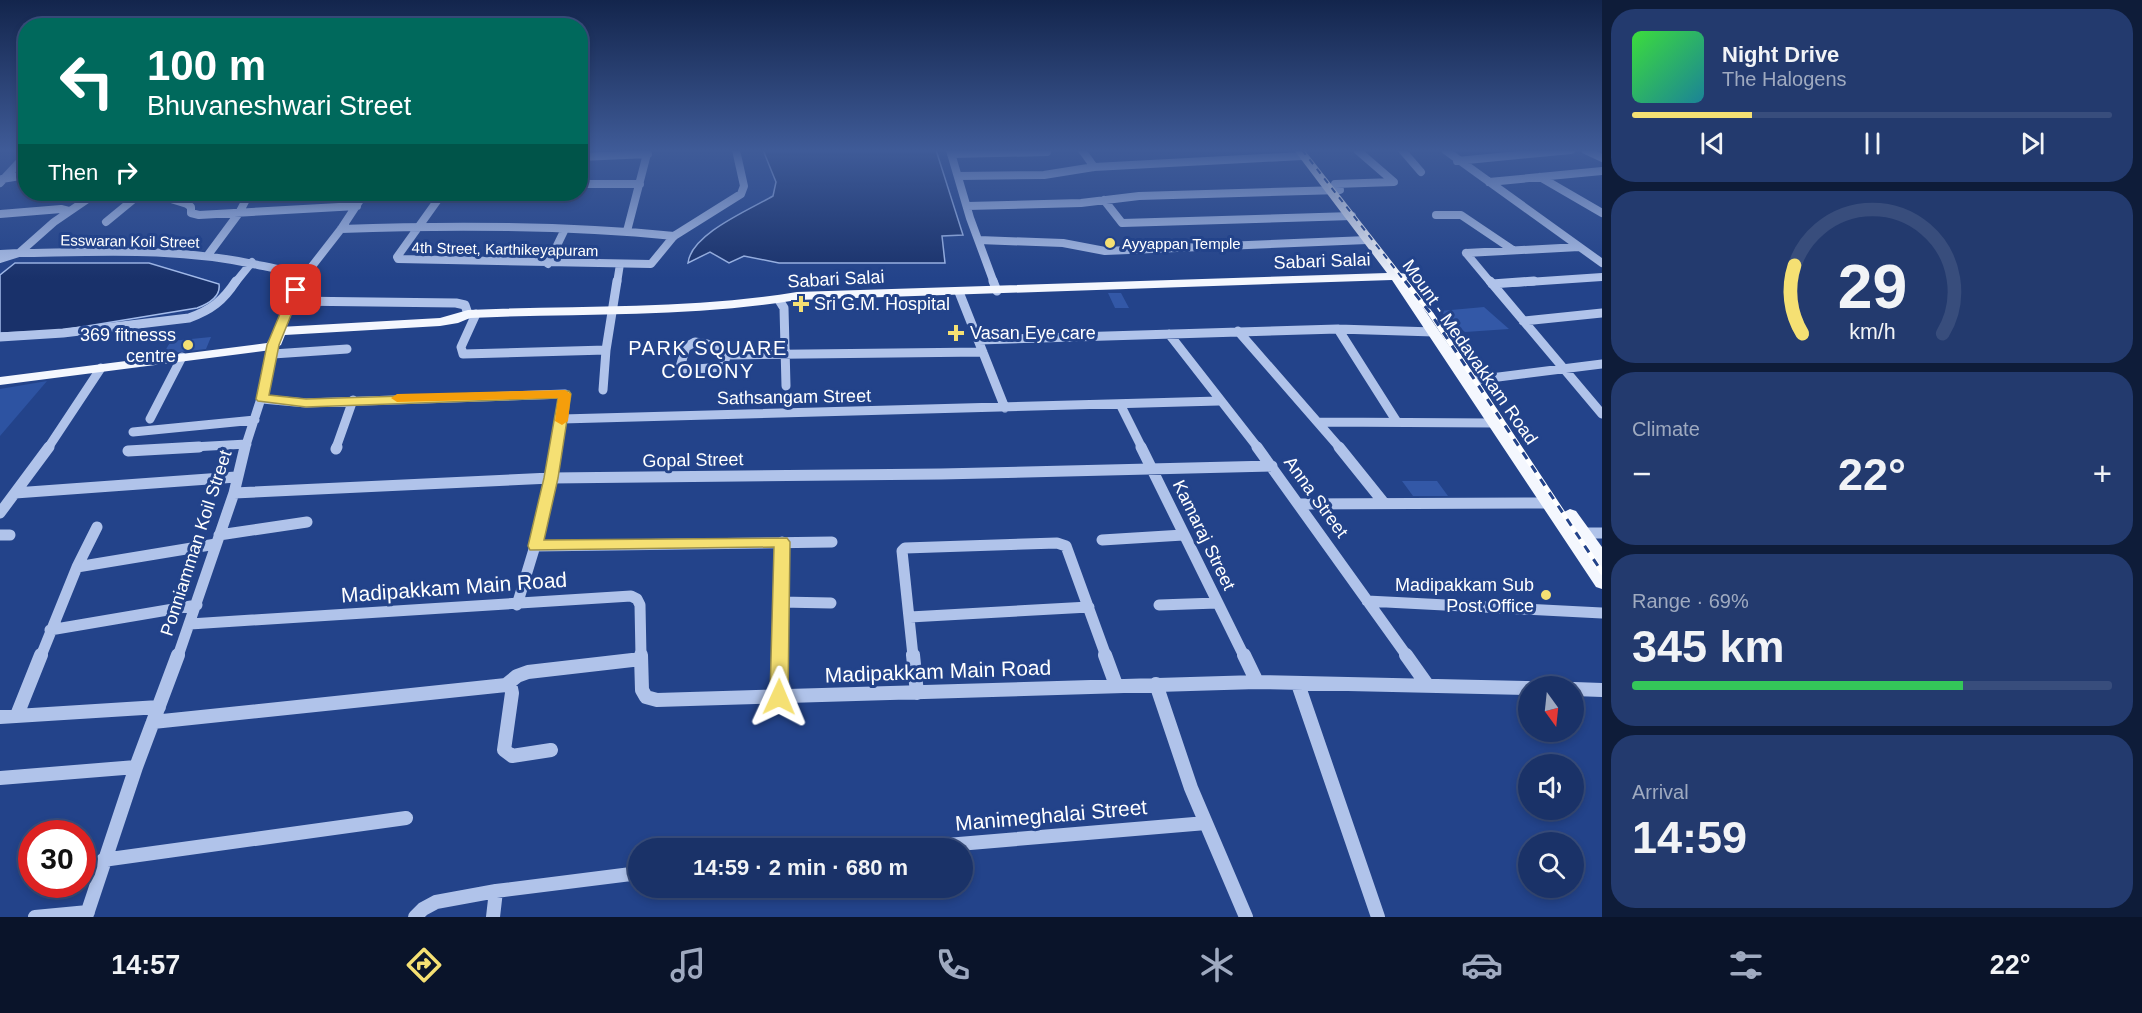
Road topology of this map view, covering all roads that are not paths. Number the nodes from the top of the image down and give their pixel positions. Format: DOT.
graph roads {
  1 [pos="638,193"];
  2 [pos="741,193"];
  3 [pos="963,193"];
  4 [pos="1218,193"];
  5 [pos="1339,193"];
  6 [pos="1339,193"];
  7 [pos="1504,193"];
  8 [pos="1567,193"];
  9 [pos="1104,200"];
  10 [pos="84,201"];
  11 [pos="132,201"];
  12 [pos="178,201"];
  13 [pos="245,201"];
  14 [pos="360,201"];
  15 [pos="437,201"];
  16 [pos="357,206"];
  17 [pos="967,206"];
  18 [pos="69,211"];
  19 [pos="239,213"];
  20 [pos="1602,213"];
  21 [pos="0,214"];
  22 [pos="1436,215"];
  23 [pos="1353,216"];
  24 [pos="106,222"];
  25 [pos="420,225"];
  26 [pos="341,229"];
  27 [pos="565,229"];
  28 [pos="627,231"];
  29 [pos="674,236"];
  30 [pos="979,240"];
  31 [pos="1367,240"];
  32 [pos="1579,247"];
  33 [pos="1513,250"];
  34 [pos="19,253"];
  35 [pos="0,254"];
  36 [pos="208,255"];
  37 [pos="0,259"];
  38 [pos="252,262"];
  39 [pos="1602,263"];
  40 [pos="548,264"];
  41 [pos="620,264"];
  42 [pos="1400,276"];
  43 [pos="1602,277"];
  44 [pos="301,279"];
  45 [pos="1492,284"];
  46 [pos="997,291"];
  47 [pos="959,292"];
  48 [pos="779,300"];
  49 [pos="291,301"];
  50 [pos="612,311"];
  51 [pos="1602,313"];
  52 [pos="472,314"];
  53 [pos="1522,321"];
  54 [pos="1338,329"];
  55 [pos="280,331"];
  56 [pos="1238,331"];
  57 [pos="1434,332"];
  58 [pos="1168,334"];
  59 [pos="0,337"];
  60 [pos="979,340"];
  61 [pos="347,348"];
  62 [pos="273,350"];
  63 [pos="606,350"];
  64 [pos="983,352"];
  65 [pos="727,355"];
  66 [pos="784,356"];
  67 [pos="182,357"];
  68 [pos="1602,364"];
  69 [pos="101,368"];
  70 [pos="1563,369"];
  71 [pos="0,381"];
  72 [pos="1471,381"];
  73 [pos="786,386"];
  74 [pos="603,390"];
  75 [pos="262,399"];
  76 [pos="353,400"];
  77 [pos="1219,401"];
  78 [pos="1120,404"];
  79 [pos="1005,408"];
  80 [pos="1602,414"];
  81 [pos="562,419"];
  82 [pos="150,420"];
  83 [pos="255,420"];
  84 [pos="1320,422"];
  85 [pos="1397,422"];
  86 [pos="1495,423"];
  87 [pos="133,432"];
  88 [pos="247,444"];
  89 [pos="336,449"];
  90 [pos="128,451"];
  91 [pos="1272,466"];
  92 [pos="1152,467"];
  93 [pos="236,477"];
  94 [pos="551,478"];
  95 [pos="15,493"];
  96 [pos="234,493"];
  97 [pos="1384,503"];
  98 [pos="1551,503"];
  99 [pos="1299,504"];
  100 [pos="0,513"];
  101 [pos="307,522"];
  102 [pos="97,527"];
  103 [pos="1602,532"];
  104 [pos="1577,533"];
  105 [pos="1183,535"];
  106 [pos="218,540"];
  107 [pos="1102,540"];
  108 [pos="782,542"];
  109 [pos="832,542"];
  110 [pos="535,546"];
  111 [pos="1602,560"];
  112 [pos="77,567"];
  113 [pos="1602,582"];
  114 [pos="1367,601"];
  115 [pos="781,602"];
  116 [pos="831,603"];
  117 [pos="1217,603"];
  118 [pos="197,605"];
  119 [pos="517,605"];
  120 [pos="1159,606"];
  121 [pos="1089,607"];
  122 [pos="1602,613"];
  123 [pos="910,617"];
  124 [pos="190,624"];
  125 [pos="50,630"];
  126 [pos="641,658"];
  127 [pos="1257,682"];
  128 [pos="1156,684"];
  129 [pos="1298,684"];
  130 [pos="506,685"];
  131 [pos="1116,685"];
  132 [pos="1428,686"];
  133 [pos="1518,688"];
  134 [pos="1584,689"];
  135 [pos="1602,690"];
  136 [pos="917,693"];
  137 [pos="779,697"];
  138 [pos="159,706"];
  139 [pos="17,715"];
  140 [pos="0,717"];
  141 [pos="153,722"];
  142 [pos="551,750"];
  143 [pos="136,767"];
  144 [pos="0,778"];
  145 [pos="406,818"];
  146 [pos="1206,824"];
  147 [pos="973,843"];
  148 [pos="104,860"];
  149 [pos="628,874"];
  150 [pos="496,891"];
  151 [pos="87,914"];
  152 [pos="35,917"];
  153 [pos="415,917"];
  154 [pos="493,917"];
  155 [pos="1246,917"];
  156 [pos="1378,917"];
  1 -- 28 [label="street"];
  2 -- 29 [label="street"];
  3 -- 17 [label="street"];
  4 -- 9 [label="street"];
  5 -- 23 [label="main road, Mount - Medavakkam Road"];
  6 -- 42 [label="main road, Mount - Medavakkam Road"];
  7 -- 32 [label="street"];
  8 -- 20 [label="street"];
  9 -- 17 [label="street"];
  9 -- 23 [label="street"];
  10 -- 18 [label="street, Esswaran Koil Street"];
  11 -- 24 [label="street"];
  12 -- 19 [label="street"];
  13 -- 19 [label="street"];
  14 -- 16 [label="street, Ponniamman Koil Street"];
  15 -- 25 [label="street, 4th Street, Karthikeyapuram"];
  16 -- 19 [label="street"];
  16 -- 26 [label="street, Ponniamman Koil Street"];
  17 -- 30 [label="street"];
  18 -- 21 [label="street"];
  18 -- 34 [label="street, Esswaran Koil Street"];
  19 -- 36 [label="street"];
  22 -- 33 [label="street"];
  23 -- 31 [label="main road, Mount - Medavakkam Road"];
  25 -- 26 [label="street"];
  25 -- 27 [label="street"];
  25 -- 40 [label="street, 4th Street, Karthikeyapuram"];
  26 -- 44 [label="street, Ponniamman Koil Street"];
  27 -- 28 [label="street"];
  27 -- 40 [label="street"];
  28 -- 29 [label="street"];
  29 -- 41 [label="street, 4th Street, Karthikeyapuram"];
  30 -- 31 [label="street"];
  30 -- 46 [label="street"];
  31 -- 42 [label="main road, Mount - Medavakkam Road"];
  32 -- 33 [label="street"];
  32 -- 39 [label="street"];
  33 -- 45 [label="street"];
  34 -- 35 [label="street"];
  34 -- 36 [label="street, Esswaran Koil Street"];
  34 -- 37 [label="street"];
  36 -- 38 [label="street, Esswaran Koil Street"];
  38 -- 44 [label="street, Esswaran Koil Street"];
  38 -- 59 [label="street"];
  40 -- 41 [label="street, 4th Street, Karthikeyapuram"];
  41 -- 50 [label="street"];
  42 -- 46 [label="main road, Sabari Salai"];
  42 -- 57 [label="main road, Mount - Medavakkam Road"];
  42 -- 72 [label="main road, Mount - Medavakkam Road"];
  43 -- 45 [label="street"];
  44 -- 49 [label="street, Ponniamman Koil Street"];
  45 -- 53 [label="street"];
  46 -- 47 [label="main road, Sabari Salai"];
  47 -- 48 [label="main road, Sabari Salai"];
  47 -- 60 [label="street"];
  48 -- 50 [label="main road, Sabari Salai"];
  48 -- 66 [label="street"];
  49 -- 52 [label="street"];
  49 -- 55 [label="street, Ponniamman Koil Street"];
  50 -- 52 [label="main road, Sabari Salai"];
  50 -- 63 [label="street"];
  51 -- 53 [label="street"];
  52 -- 55 [label="main road, Sabari Salai"];
  52 -- 63 [label="street"];
  53 -- 70 [label="street"];
  54 -- 56 [label="street"];
  54 -- 57 [label="street"];
  54 -- 85 [label="street"];
  55 -- 62 [label="main road, Ponniamman Koil Street"];
  56 -- 58 [label="street"];
  56 -- 84 [label="street"];
  57 -- 72 [label="main road, Mount - Medavakkam Road"];
  58 -- 60 [label="street"];
  58 -- 77 [label="street, Anna Street"];
  60 -- 64 [label="street"];
  61 -- 62 [label="street"];
  62 -- 67 [label="main road"];
  62 -- 75 [label="street, Ponniamman Koil Street"];
  63 -- 74 [label="street"];
  64 -- 66 [label="street"];
  64 -- 79 [label="street"];
  65 -- 65 [label="street"];
  65 -- 66 [label="street"];
  66 -- 73 [label="street"];
  67 -- 69 [label="main road"];
  67 -- 82 [label="street"];
  68 -- 70 [label="street"];
  69 -- 71 [label="main road"];
  69 -- 95 [label="street"];
  70 -- 72 [label="street"];
  70 -- 80 [label="street"];
  72 -- 86 [label="main road, Mount - Medavakkam Road"];
  72 -- 104 [label="main road, Mount - Medavakkam Road"];
  75 -- 76 [label="street"];
  75 -- 83 [label="street, Ponniamman Koil Street"];
  76 -- 81 [label="street"];
  76 -- 89 [label="street"];
  77 -- 78 [label="street, Sathsangam Street"];
  77 -- 91 [label="street, Anna Street"];
  78 -- 79 [label="street, Sathsangam Street"];
  78 -- 92 [label="street, Kamaraj Street"];
  79 -- 81 [label="street, Sathsangam Street"];
  81 -- 94 [label="street"];
  83 -- 87 [label="street"];
  83 -- 88 [label="street, Ponniamman Koil Street"];
  84 -- 85 [label="street"];
  84 -- 97 [label="street"];
  85 -- 86 [label="street"];
  86 -- 98 [label="main road, Mount - Medavakkam Road"];
  88 -- 90 [label="street"];
  88 -- 93 [label="street, Ponniamman Koil Street"];
  91 -- 92 [label="street, Gopal Street"];
  91 -- 99 [label="street, Anna Street"];
  92 -- 94 [label="street, Gopal Street"];
  92 -- 105 [label="street, Kamaraj Street"];
  93 -- 95 [label="street"];
  93 -- 96 [label="street, Ponniamman Koil Street"];
  94 -- 96 [label="street, Gopal Street"];
  94 -- 110 [label="street"];
  95 -- 100 [label="street"];
  96 -- 106 [label="street, Ponniamman Koil Street"];
  97 -- 98 [label="street"];
  97 -- 99 [label="street"];
  98 -- 104 [label="main road, Mount - Medavakkam Road"];
  99 -- 114 [label="street, Anna Street"];
  101 -- 106 [label="street"];
  102 -- 112 [label="street"];
  103 -- 104 [label="street"];
  104 -- 111 [label="main road, Mount - Medavakkam Road"];
  104 -- 113 [label="main road, Mount - Medavakkam Road"];
  105 -- 107 [label="street"];
  105 -- 117 [label="street, Kamaraj Street"];
  106 -- 112 [label="street"];
  106 -- 118 [label="street, Ponniamman Koil Street"];
  108 -- 109 [label="street"];
  108 -- 110 [label="street"];
  108 -- 115 [label="street"];
  110 -- 119 [label="street"];
  112 -- 125 [label="street"];
  114 -- 122 [label="street"];
  114 -- 132 [label="street, Anna Street"];
  115 -- 116 [label="street"];
  115 -- 137 [label="street"];
  117 -- 120 [label="street"];
  117 -- 127 [label="street, Kamaraj Street"];
  118 -- 124 [label="street, Ponniamman Koil Street"];
  118 -- 125 [label="street"];
  119 -- 124 [label="street, Madipakkam Main Road"];
  119 -- 126 [label="street, Madipakkam Main Road"];
  121 -- 123 [label="street"];
  121 -- 123 [label="street"];
  121 -- 131 [label="street"];
  123 -- 136 [label="street"];
  124 -- 138 [label="street, Ponniamman Koil Street"];
  125 -- 139 [label="street"];
  126 -- 130 [label="street"];
  126 -- 137 [label="street, Madipakkam Main Road"];
  127 -- 128 [label="street, Madipakkam Main Road"];
  127 -- 129 [label="street, Madipakkam Main Road"];
  128 -- 131 [label="street, Madipakkam Main Road"];
  128 -- 146 [label="street"];
  129 -- 132 [label="street, Madipakkam Main Road"];
  129 -- 156 [label="street"];
  130 -- 141 [label="street"];
  130 -- 142 [label="street"];
  131 -- 136 [label="street, Madipakkam Main Road"];
  132 -- 133 [label="street, Madipakkam Main Road"];
  134 -- 135 [label="street"];
  136 -- 137 [label="street, Madipakkam Main Road"];
  138 -- 139 [label="street"];
  138 -- 141 [label="street, Ponniamman Koil Street"];
  139 -- 140 [label="street"];
  141 -- 143 [label="street, Ponniamman Koil Street"];
  143 -- 144 [label="street"];
  143 -- 148 [label="street, Ponniamman Koil Street"];
  145 -- 148 [label="street"];
  146 -- 147 [label="street, Manimeghalai Street"];
  146 -- 155 [label="street"];
  148 -- 151 [label="street, Ponniamman Koil Street"];
  149 -- 150 [label="street"];
  150 -- 153 [label="street"];
  150 -- 154 [label="street"];
  151 -- 152 [label="street"];
}
